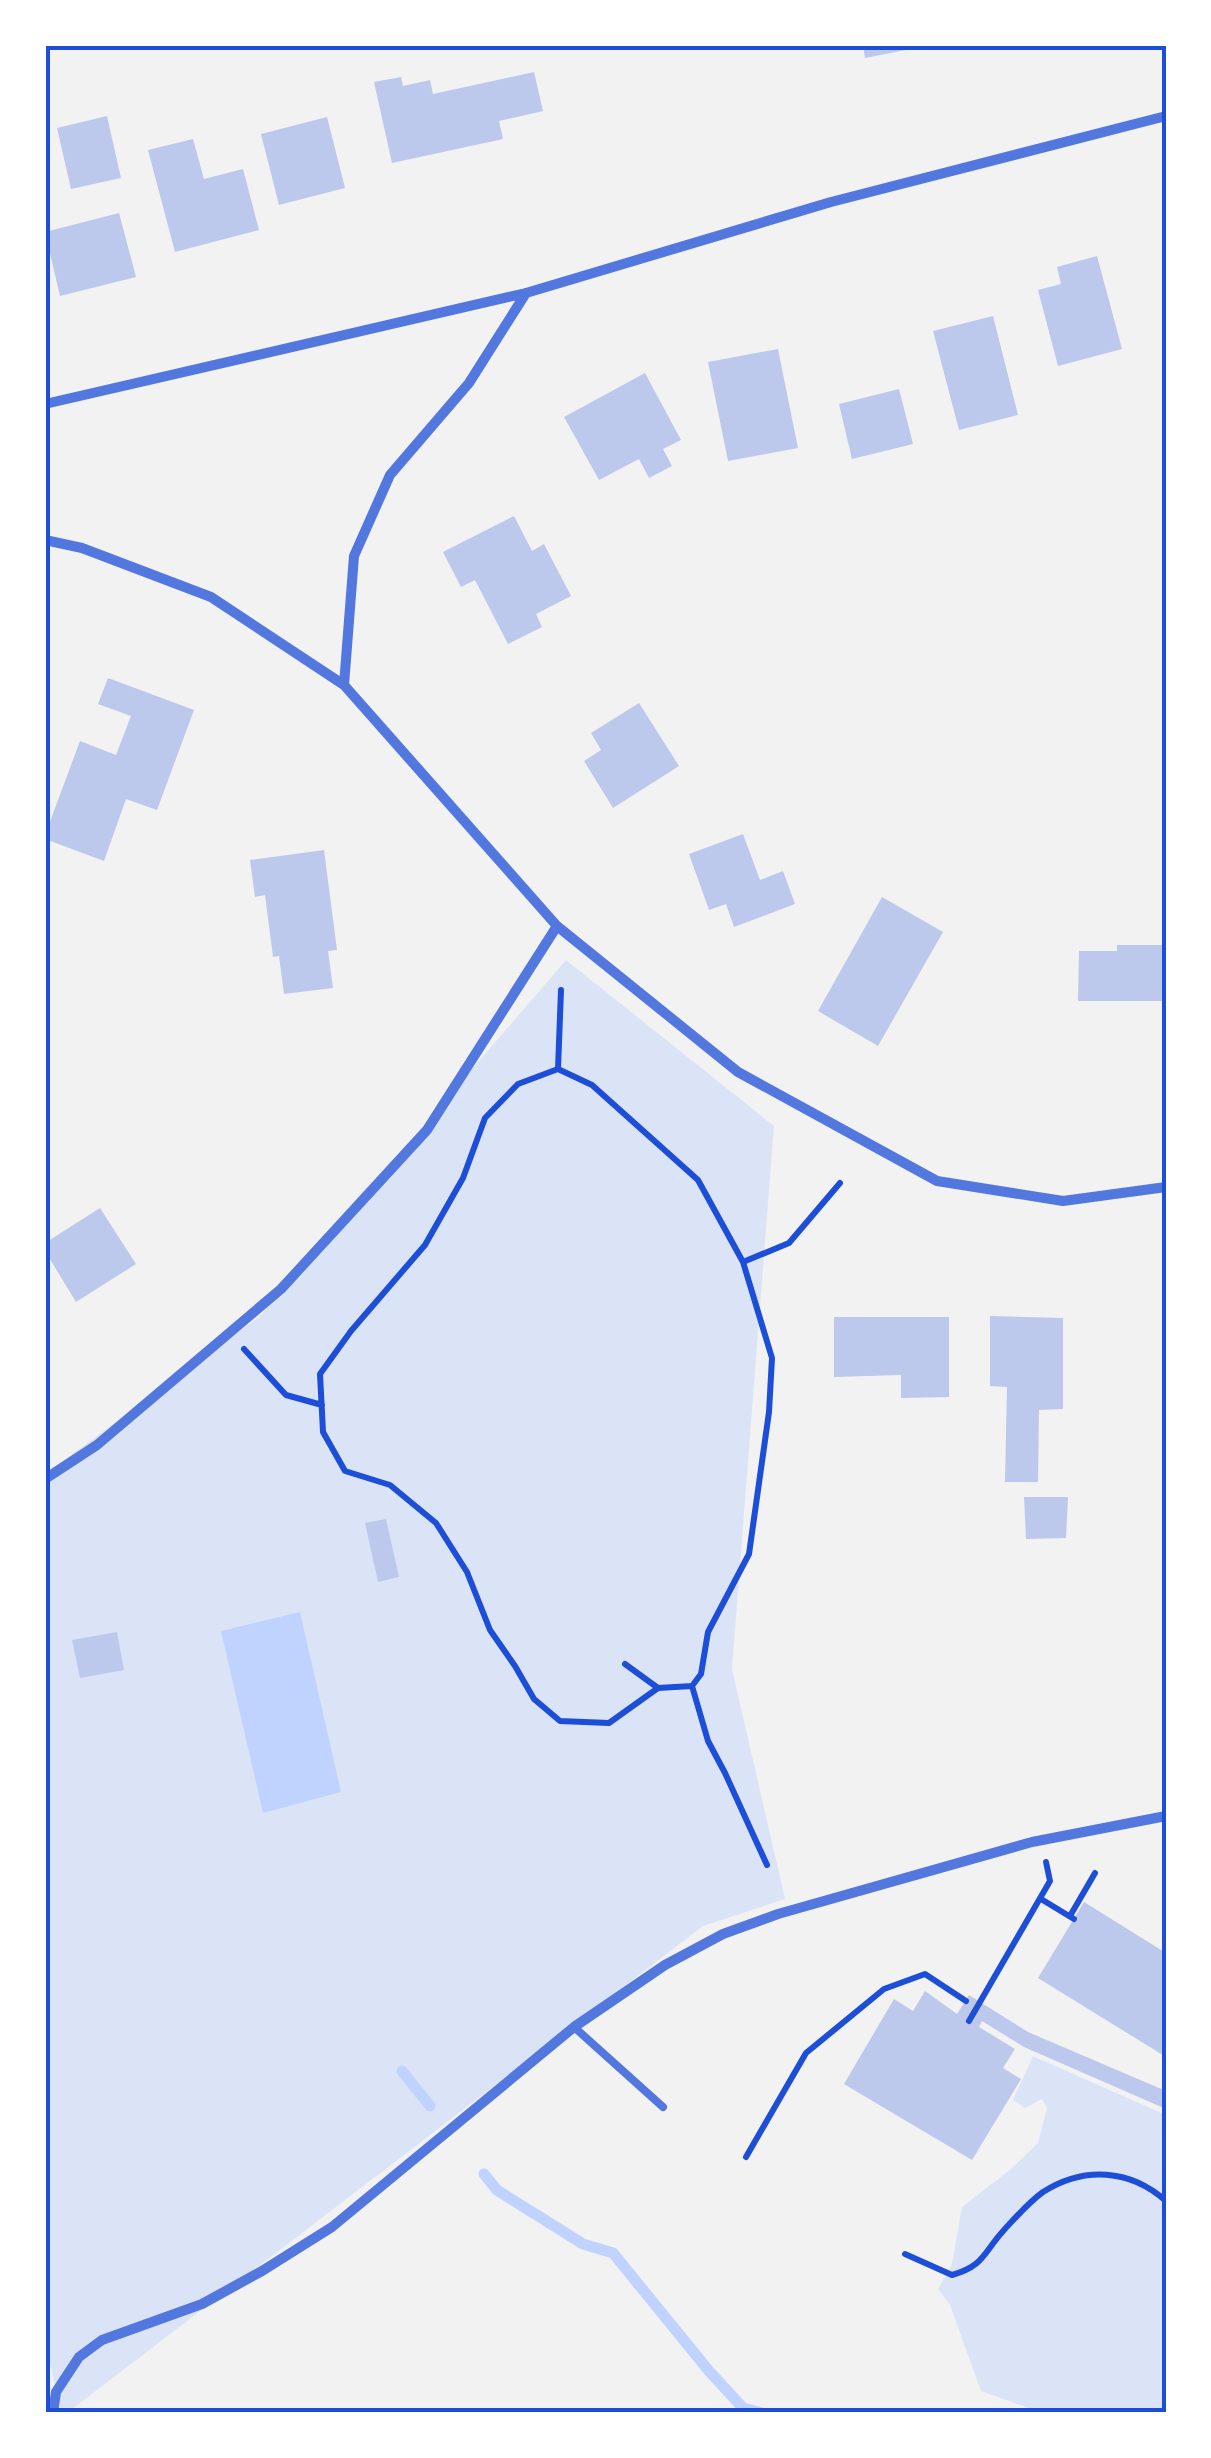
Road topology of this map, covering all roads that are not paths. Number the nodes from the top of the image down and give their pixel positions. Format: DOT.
graph roads {
  1 [pos="1166,116"];
  2 [pos="526,292"];
  3 [pos="45,404"];
  4 [pos="45,540"];
  5 [pos="344,685"];
  6 [pos="558,926"];
  7 [pos="1166,1187"];
  8 [pos="45,1479"];
  9 [pos="1166,1816"];
  10 [pos="574,2027"];
  11 [pos="663,2107"];
  12 [pos="53,2413"];
  1 -- 2 [label="street"];
  2 -- 3 [label="street"];
  2 -- 5 [label="street"];
  4 -- 5 [label="street"];
  5 -- 6 [label="street"];
  6 -- 7 [label="street"];
  6 -- 8 [label="street"];
  9 -- 10 [label="street"];
  10 -- 11 [label="lane"];
  10 -- 12 [label="street"];
}
